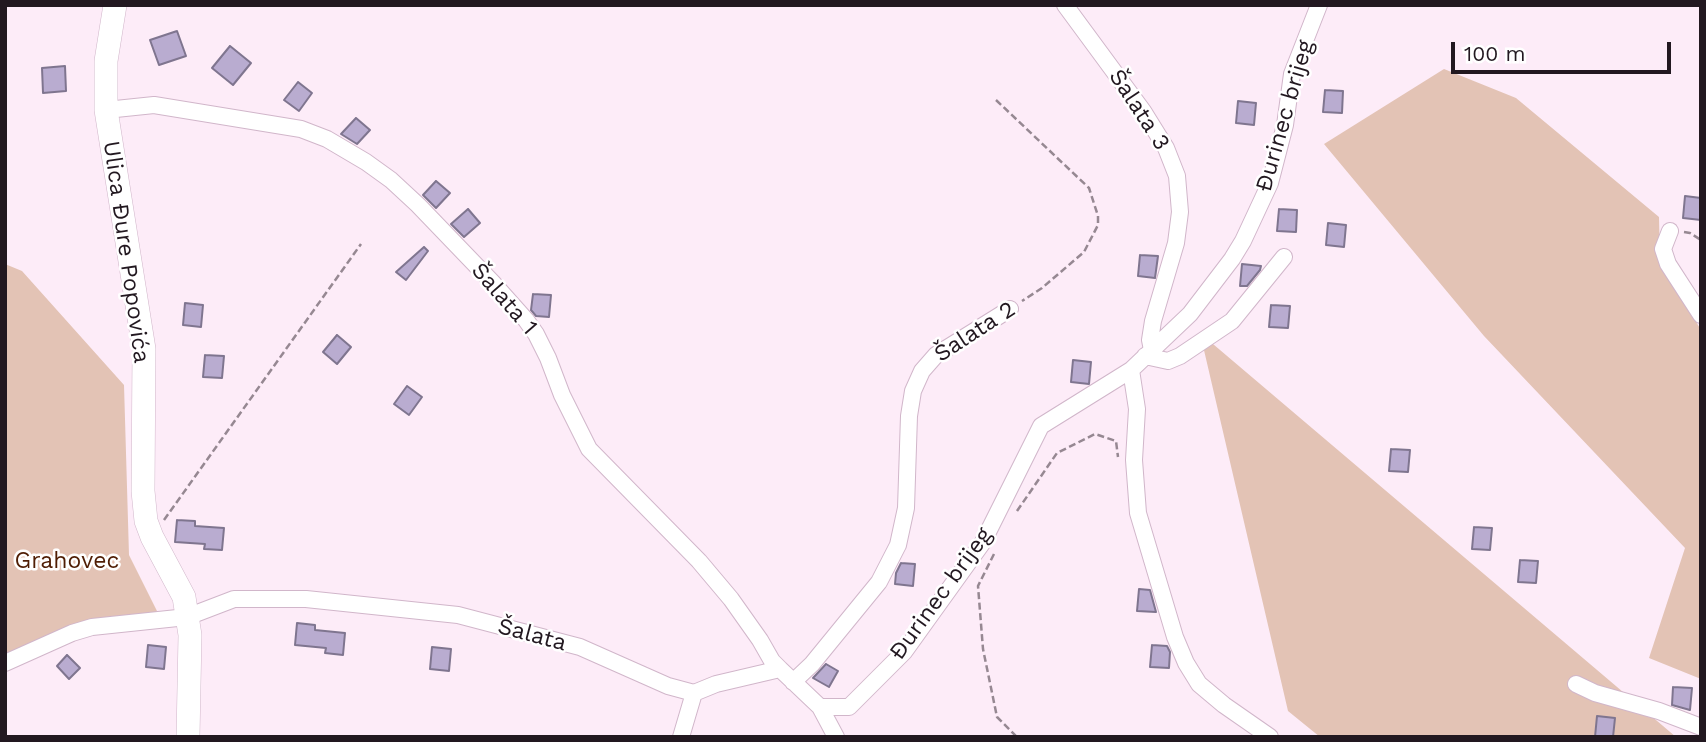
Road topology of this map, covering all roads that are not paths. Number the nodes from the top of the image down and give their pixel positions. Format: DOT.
graph roads {
  1 [pos="115,5"];
  2 [pos="1065,5"];
  3 [pos="1319,5"];
  4 [pos="106,110"];
  5 [pos="1670,231"];
  6 [pos="1284,257"];
  7 [pos="1010,309"];
  8 [pos="1701,315"];
  9 [pos="1148,353"];
  10 [pos="1130,370"];
  11 [pos="187,617"];
  12 [pos="5,663"];
  13 [pos="780,669"];
  14 [pos="793,682"];
  15 [pos="1576,684"];
  16 [pos="694,693"];
  17 [pos="820,707"];
  18 [pos="1701,727"];
  19 [pos="188,737"];
  20 [pos="681,737"];
  21 [pos="836,737"];
  22 [pos="1270,737"];
  1 -- 4 [label="street, Ulica Đure Popovića"];
  2 -- 9 [label="street, Šalata 3"];
  3 -- 9 [label="street, Đurinec brijeg"];
  4 -- 11 [label="street, Ulica Đure Popovića"];
  4 -- 13 [label="street, Šalata 1"];
  5 -- 8 [label="street"];
  6 -- 9 [label="street"];
  7 -- 14 [label="street, Šalata 2"];
  9 -- 10 [label="street, Đurinec brijeg"];
  10 -- 17 [label="street, Đurinec brijeg"];
  10 -- 22 [label="street"];
  11 -- 12 [label="street, Šalata"];
  11 -- 16 [label="street, Šalata"];
  11 -- 19 [label="street, Ulica Đure Popovića"];
  13 -- 14 [label="street"];
  13 -- 16 [label="street"];
  14 -- 17 [label="street"];
  15 -- 18 [label="street"];
  16 -- 20 [label="street"];
  17 -- 21 [label="street"];
}
